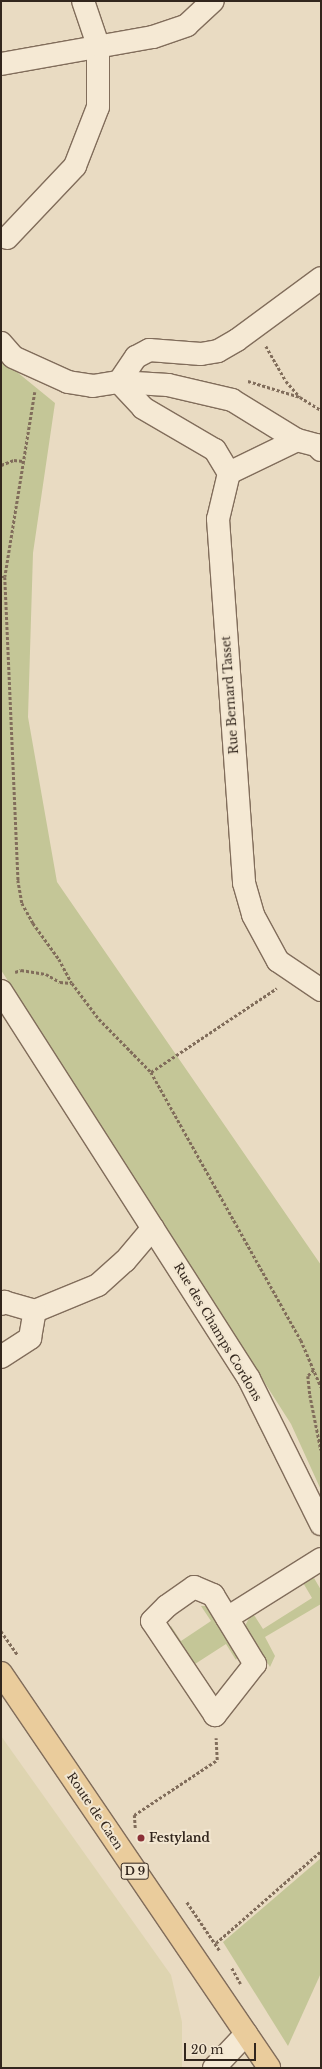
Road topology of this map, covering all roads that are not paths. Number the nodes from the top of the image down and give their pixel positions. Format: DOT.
graph roads {
  1 [pos="83,1"];
  2 [pos="213,1"];
  3 [pos="98,45"];
  4 [pos="1,64"];
  5 [pos="7,238"];
  6 [pos="321,278"];
  7 [pos="1,343"];
  8 [pos="119,382"];
  9 [pos="314,444"];
  10 [pos="228,473"];
  11 [pos="5,982"];
  12 [pos="321,990"];
  13 [pos="153,1228"];
  14 [pos="1,1304"];
  15 [pos="35,1312"];
  16 [pos="1,1357"];
  17 [pos="321,1524"];
  18 [pos="321,1559"];
  19 [pos="227,1618"];
  20 [pos="1,1673"];
  21 [pos="246,2034"];
  22 [pos="214,2068"];
  23 [pos="269,2068"];
  1 -- 3 [label="street"];
  2 -- 3 [label="street"];
  3 -- 4 [label="street"];
  3 -- 5 [label="street"];
  6 -- 8 [label="street"];
  7 -- 8 [label="street"];
  8 -- 9 [label="street"];
  8 -- 10 [label="street"];
  9 -- 10 [label="street"];
  10 -- 12 [label="street, Rue Bernard Tasset"];
  11 -- 13 [label="street, Rue des Champs Cordons"];
  13 -- 15 [label="street"];
  13 -- 17 [label="street, Rue des Champs Cordons"];
  14 -- 15 [label="street"];
  15 -- 16 [label="street"];
  18 -- 19 [label="street"];
  19 -- 19 [label="street"];
  20 -- 21 [label="main road, Route de Caen / D 9"];
  21 -- 22 [label="street"];
  21 -- 23 [label="main road, Route de Caen / D 9"];
}
